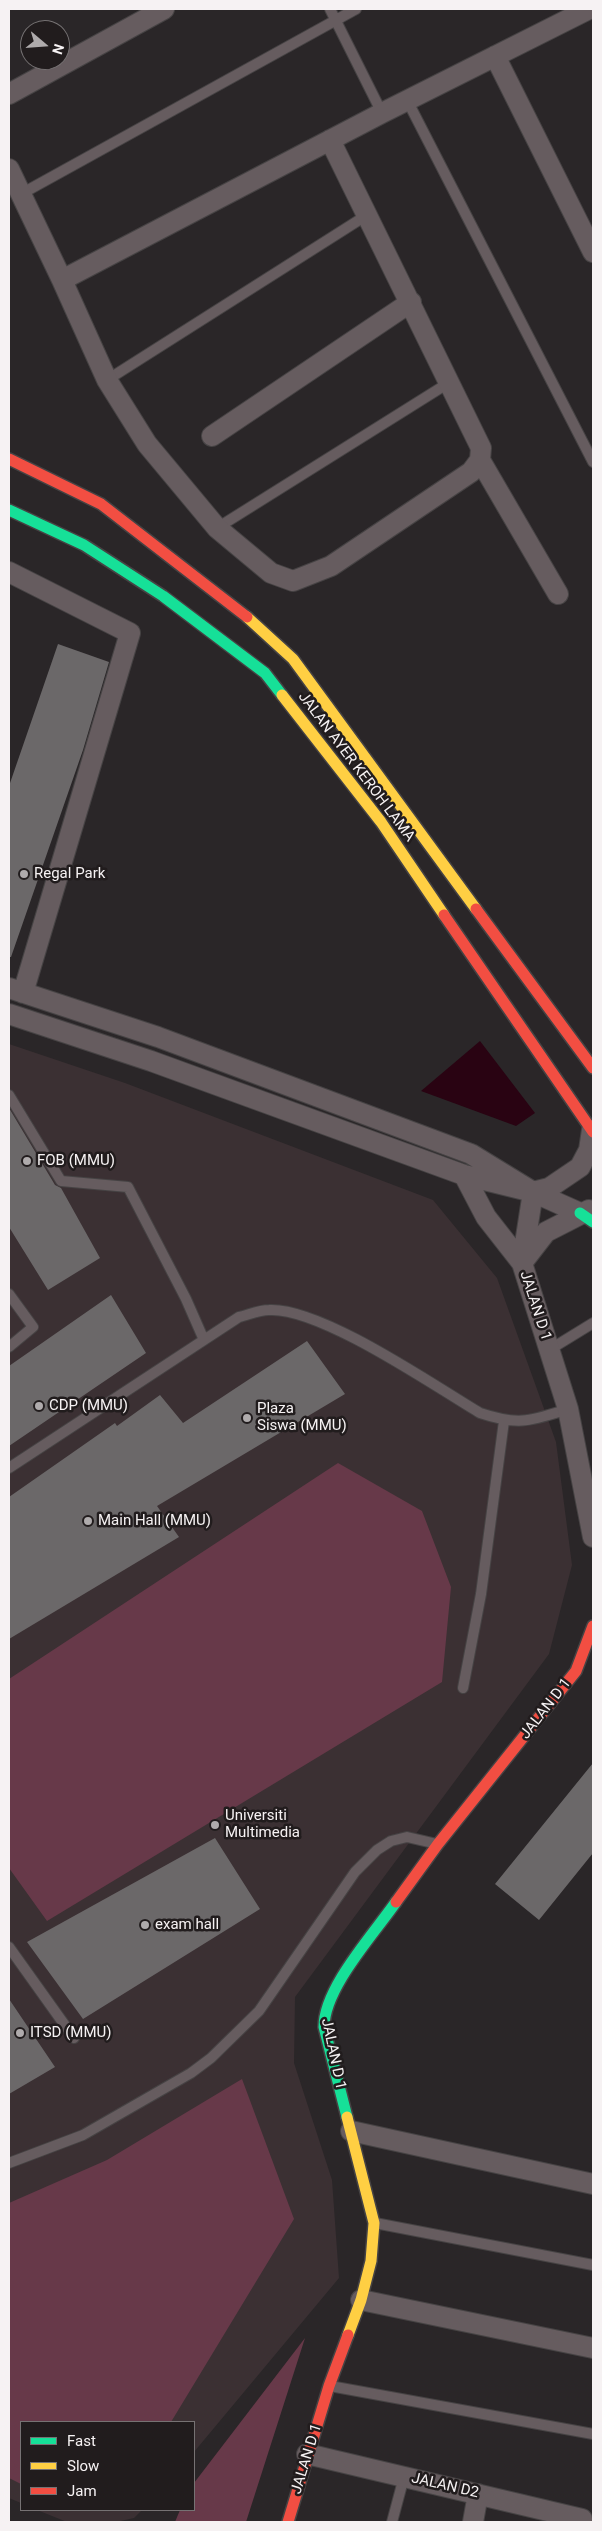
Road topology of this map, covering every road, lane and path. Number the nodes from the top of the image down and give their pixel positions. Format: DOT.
graph roads {
  1 [pos="164,9"];
  2 [pos="330,9"];
  3 [pos="356,9"];
  4 [pos="588,9"];
  5 [pos="335,20"];
  6 [pos="495,56"];
  7 [pos="9,94"];
  8 [pos="408,100"];
  9 [pos="382,112"];
  10 [pos="330,140"];
  11 [pos="9,169"];
  12 [pos="21,194"];
  13 [pos="367,215"];
  14 [pos="586,216"];
  15 [pos="593,252"];
  16 [pos="62,280"];
  17 [pos="410,302"];
  18 [pos="107,380"];
  19 [pos="450,382"];
  20 [pos="212,436"];
  21 [pos="9,459"];
  22 [pos="480,460"];
  23 [pos="593,462"];
  24 [pos="9,510"];
  25 [pos="217,528"];
  26 [pos="9,572"];
  27 [pos="558,594"];
  28 [pos="16,990"];
  29 [pos="9,1014"];
  30 [pos="593,1068"];
  31 [pos="9,1095"];
  32 [pos="592,1131"];
  33 [pos="464,1176"];
  34 [pos="533,1192"];
  35 [pos="589,1214"];
  36 [pos="522,1263"];
  37 [pos="9,1294"];
  38 [pos="593,1323"];
  39 [pos="204,1340"];
  40 [pos="9,1347"];
  41 [pos="549,1350"];
  42 [pos="568,1409"];
  43 [pos="504,1421"];
  44 [pos="9,1468"];
  45 [pos="593,1537"];
  46 [pos="593,1626"];
  47 [pos="463,1688"];
  48 [pos="438,1844"];
  49 [pos="9,1947"];
  50 [pos="74,2038"];
  51 [pos="351,2131"];
  52 [pos="9,2163"];
  53 [pos="593,2184"];
  54 [pos="374,2223"];
  55 [pos="593,2265"];
  56 [pos="361,2300"];
  57 [pos="593,2348"];
  58 [pos="329,2386"];
  59 [pos="593,2434"];
  60 [pos="307,2454"];
  61 [pos="404,2477"];
  62 [pos="478,2494"];
  63 [pos="582,2519"];
  64 [pos="288,2522"];
  65 [pos="392,2522"];
  66 [pos="473,2522"];
  1 -- 7 [label="street"];
  2 -- 5 [label="lane"];
  3 -- 5 [label="lane"];
  4 -- 6 [label="street"];
  5 -- 9 [label="lane"];
  5 -- 12 [label="lane"];
  6 -- 8 [label="street"];
  6 -- 14 [label="street"];
  8 -- 9 [label="street"];
  8 -- 23 [label="lane"];
  9 -- 10 [label="street"];
  10 -- 13 [label="street"];
  10 -- 16 [label="street"];
  11 -- 12 [label="street"];
  12 -- 16 [label="street"];
  13 -- 17 [label="street"];
  13 -- 18 [label="lane"];
  14 -- 15 [label="street"];
  16 -- 18 [label="street"];
  17 -- 19 [label="street"];
  17 -- 20 [label="street"];
  18 -- 25 [label="street"];
  19 -- 22 [label="street"];
  19 -- 25 [label="lane"];
  21 -- 30 [label="main road, JALAN AYER KEROH LAMA"];
  22 -- 25 [label="street"];
  22 -- 27 [label="street"];
  24 -- 32 [label="main road, JALAN AYER KEROH LAMA"];
  26 -- 28 [label="street"];
  28 -- 34 [label="street"];
  29 -- 33 [label="street"];
  31 -- 39 [label="lane"];
  32 -- 34 [label="street"];
  33 -- 34 [label="street"];
  33 -- 36 [label="street"];
  34 -- 35 [label="street"];
  34 -- 36 [label="street, JALAN D 1"];
  35 -- 36 [label="street"];
  36 -- 41 [label="street, JALAN D 1"];
  37 -- 40 [label="lane"];
  38 -- 41 [label="lane"];
  39 -- 43 [label="lane"];
  39 -- 44 [label="lane"];
  41 -- 42 [label="street, JALAN D 1"];
  42 -- 43 [label="lane"];
  42 -- 45 [label="street, JALAN D 1"];
  43 -- 47 [label="lane"];
  46 -- 48 [label="main road, JALAN D 1"];
  48 -- 51 [label="main road, JALAN D 1"];
  48 -- 52 [label="lane"];
  49 -- 50 [label="lane"];
  51 -- 53 [label="street"];
  51 -- 54 [label="main road, JALAN D 1"];
  54 -- 55 [label="lane"];
  54 -- 56 [label="main road, JALAN D 1"];
  56 -- 57 [label="street"];
  56 -- 58 [label="main road, JALAN D 1"];
  58 -- 59 [label="lane"];
  58 -- 60 [label="main road, JALAN D 1"];
  60 -- 61 [label="street, JALAN D2"];
  60 -- 64 [label="main road, JALAN D 1"];
  61 -- 62 [label="street, JALAN D2"];
  61 -- 65 [label="lane"];
  62 -- 63 [label="street, JALAN D2"];
  62 -- 66 [label="street"];
}
